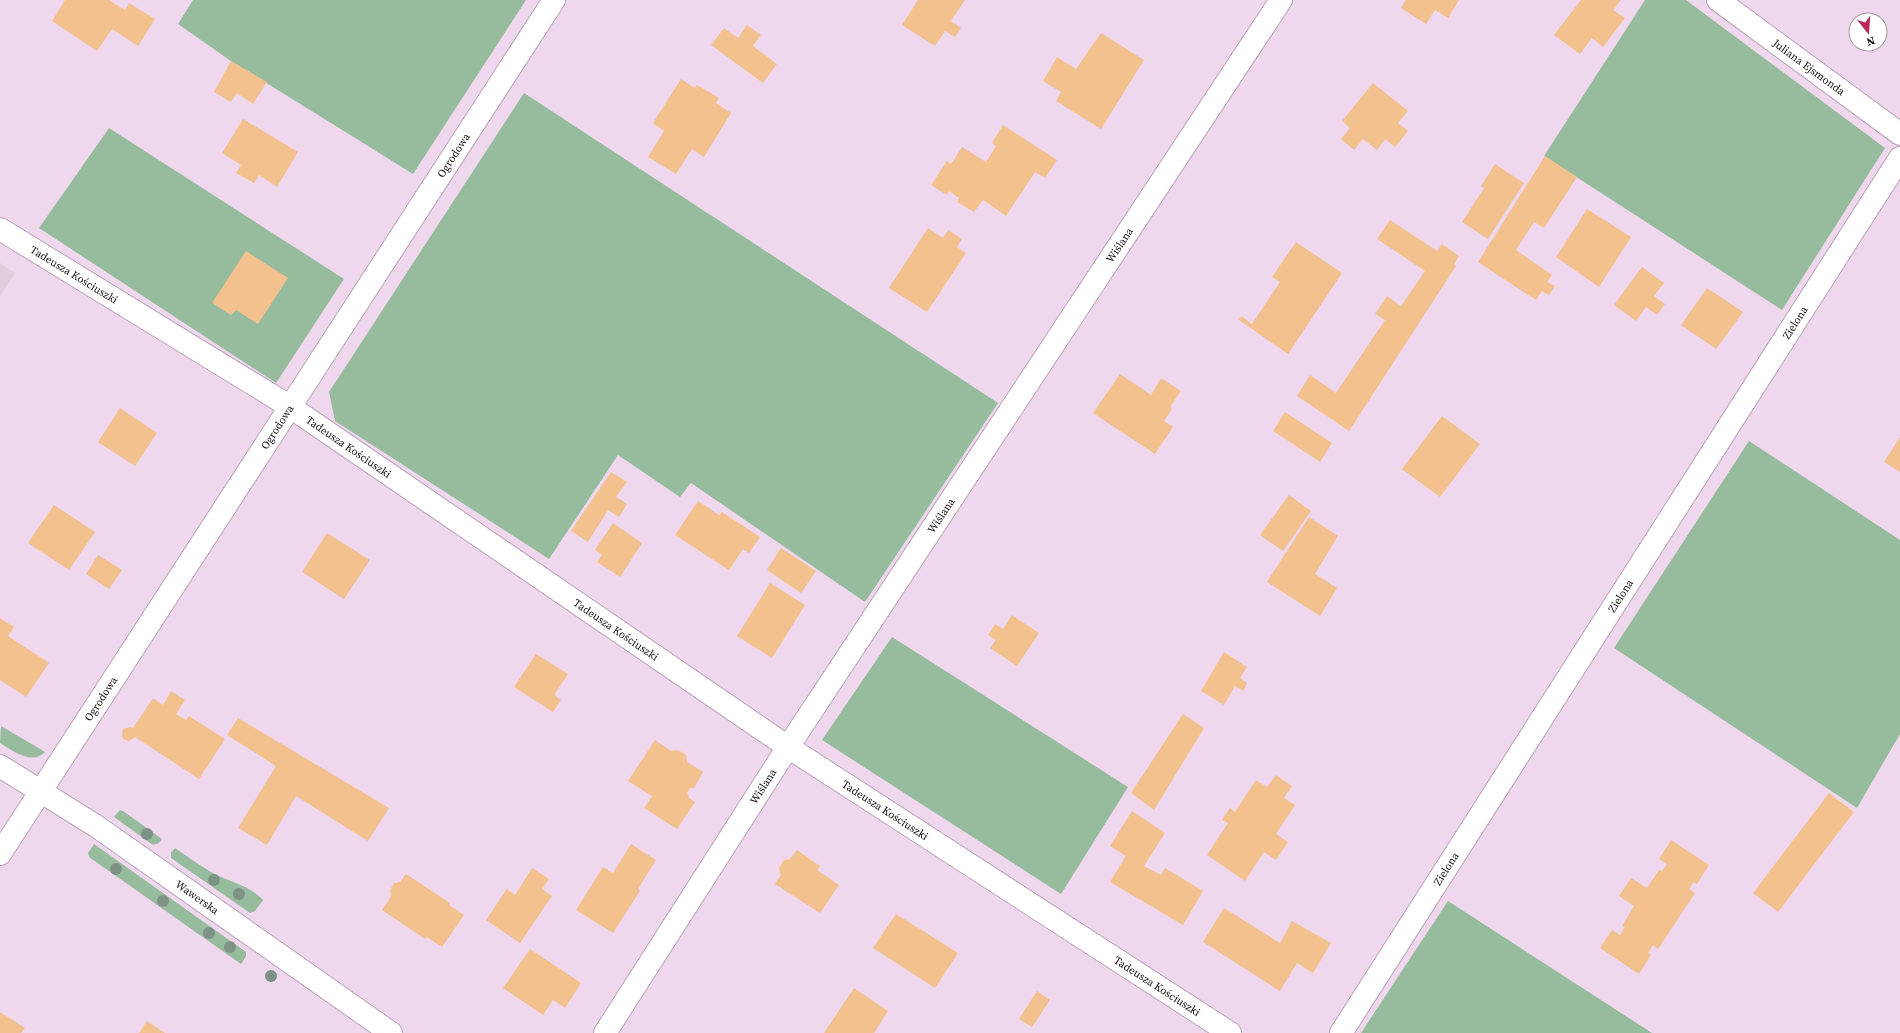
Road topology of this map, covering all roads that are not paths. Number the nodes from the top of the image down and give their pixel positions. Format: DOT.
graph roads {
  1 [pos="554,0"];
  2 [pos="1281,0"];
  3 [pos="1718,0"];
  4 [pos="1900,134"];
  5 [pos="1900,158"];
  6 [pos="0,229"];
  7 [pos="288,406"];
  8 [pos="788,746"];
  9 [pos="0,766"];
  10 [pos="40,790"];
  11 [pos="0,854"];
  12 [pos="391,1033"];
  13 [pos="605,1033"];
  14 [pos="1230,1033"];
  15 [pos="1341,1033"];
  1 -- 7 [label="street, Ogrodowa"];
  2 -- 8 [label="street, Wiślana"];
  3 -- 4 [label="street, Juliana Ejsmonda"];
  5 -- 15 [label="street, Zielona"];
  6 -- 7 [label="street, Tadeusza Kościuszki"];
  7 -- 8 [label="street, Tadeusza Kościuszki"];
  7 -- 10 [label="street, Ogrodowa"];
  8 -- 13 [label="street, Wiślana"];
  8 -- 14 [label="street, Tadeusza Kościuszki"];
  9 -- 10 [label="street, Wawerska"];
  10 -- 11 [label="street, Ogrodowa"];
  10 -- 12 [label="street, Wawerska"];
}
